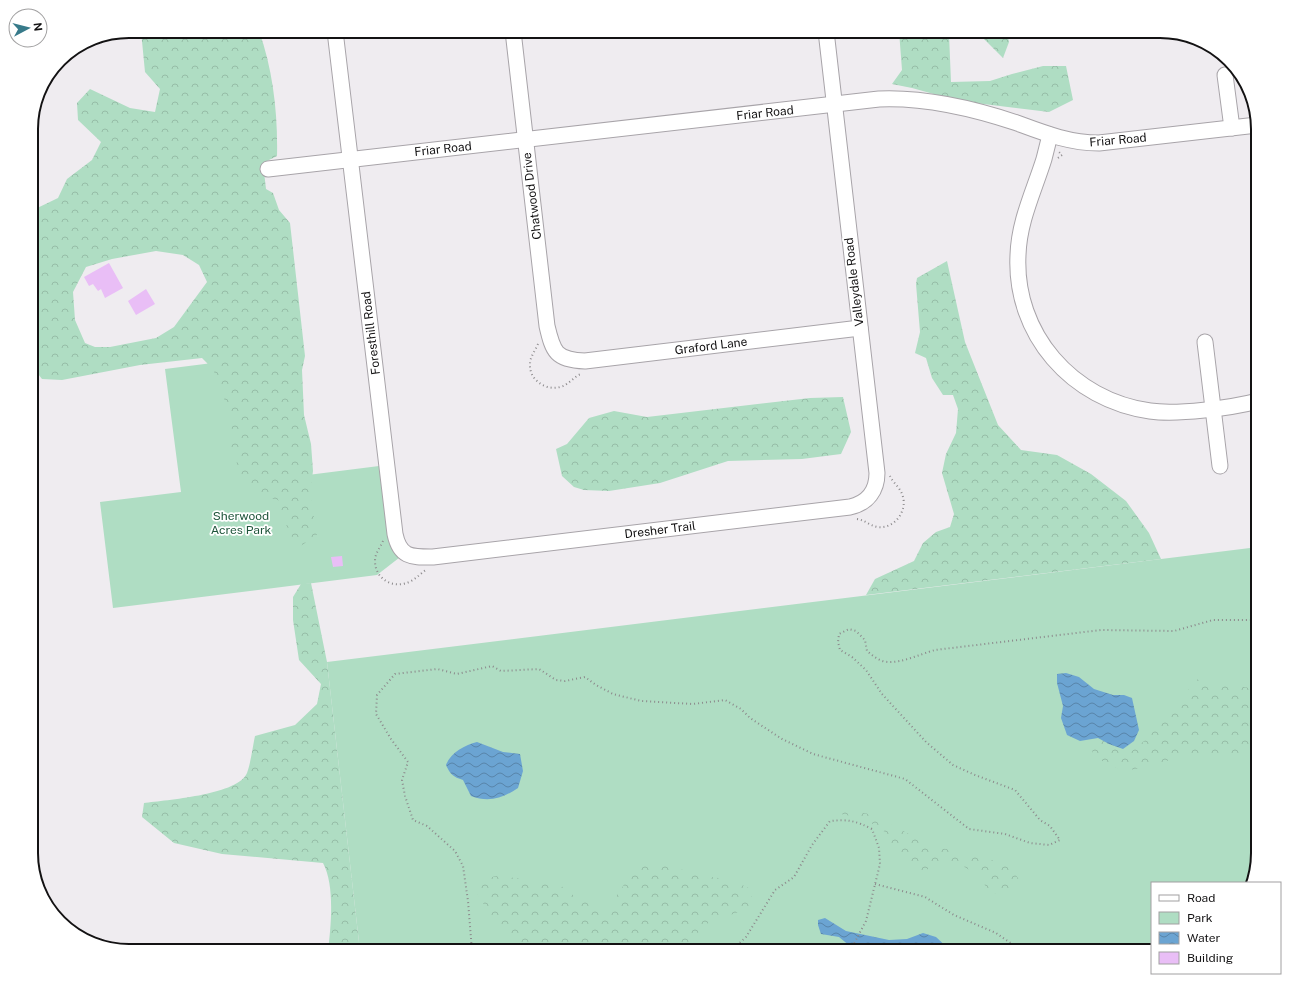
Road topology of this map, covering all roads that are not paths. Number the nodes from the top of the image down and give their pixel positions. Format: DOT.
graph roads {
  1 [pos="336,38"];
  2 [pos="514,38"];
  3 [pos="827,38"];
  4 [pos="1225,75"];
  5 [pos="834,105"];
  6 [pos="1251,126"];
  7 [pos="1232,128"];
  8 [pos="1050,135"];
  9 [pos="525,140"];
  10 [pos="350,159"];
  11 [pos="268,168"];
  12 [pos="860,328"];
  13 [pos="1205,342"];
  14 [pos="562,357"];
  15 [pos="1251,402"];
  16 [pos="1213,409"];
  17 [pos="1220,466"];
  18 [pos="837,509"];
  19 [pos="483,551"];
  1 -- 10 [label="street, Foresthill Road"];
  2 -- 9 [label="street, Chatwood Drive"];
  3 -- 5 [label="street, Valleydale Road"];
  4 -- 7 [label="street"];
  5 -- 8 [label="street, Friar Road"];
  5 -- 9 [label="street, Friar Road"];
  5 -- 12 [label="street, Valleydale Road"];
  6 -- 7 [label="street, Friar Road"];
  7 -- 8 [label="street, Friar Road"];
  8 -- 16 [label="street"];
  9 -- 10 [label="street, Friar Road"];
  9 -- 14 [label="street, Chatwood Drive"];
  10 -- 11 [label="street, Friar Road"];
  10 -- 19 [label="street, Foresthill Road"];
  12 -- 14 [label="street, Graford Lane"];
  12 -- 18 [label="street, Valleydale Road"];
  13 -- 16 [label="street"];
  15 -- 16 [label="street"];
  16 -- 17 [label="street"];
  18 -- 19 [label="street, Dresher Trail"];
}
